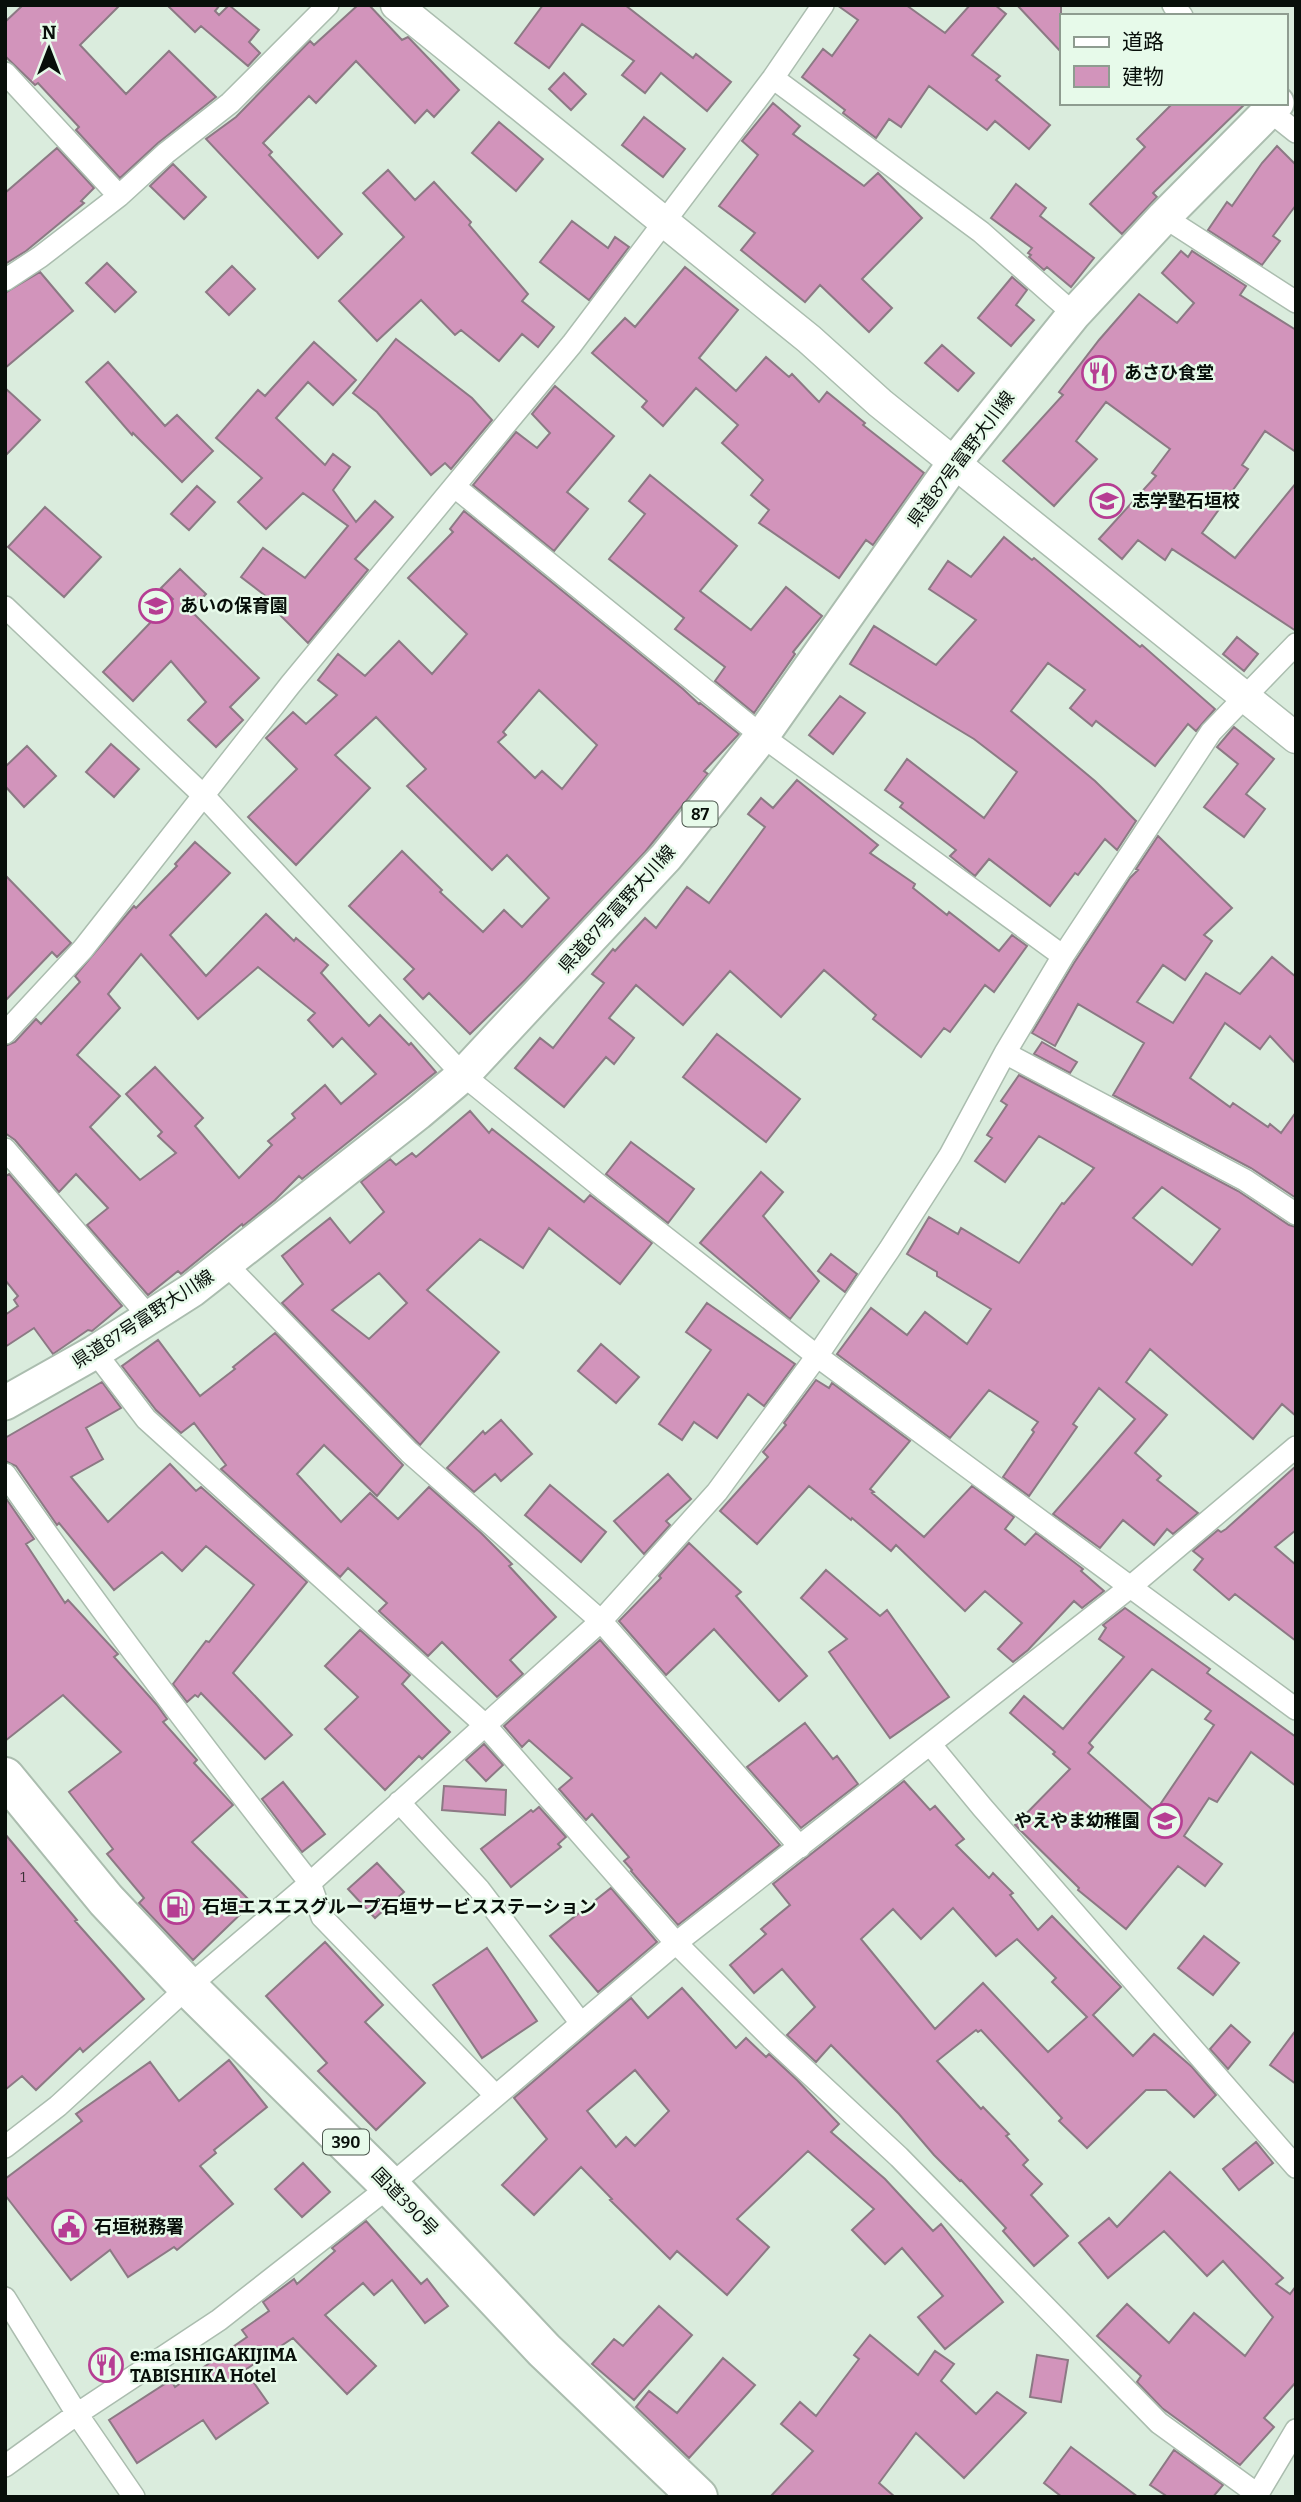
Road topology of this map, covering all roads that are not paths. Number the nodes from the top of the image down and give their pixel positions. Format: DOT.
graph roads {
  1 [pos="328,5"];
  2 [pos="396,5"];
  3 [pos="823,5"];
  4 [pos="5,72"];
  5 [pos="773,78"];
  6 [pos="1271,105"];
  7 [pos="1275,105"];
  8 [pos="1296,132"];
  9 [pos="119,196"];
  10 [pos="1164,217"];
  11 [pos="663,221"];
  12 [pos="5,280"];
  13 [pos="1296,302"];
  14 [pos="1074,314"];
  15 [pos="955,462"];
  16 [pos="455,487"];
  17 [pos="5,607"];
  18 [pos="1296,644"];
  19 [pos="1245,697"];
  20 [pos="762,736"];
  21 [pos="1296,738"];
  22 [pos="203,795"];
  23 [pos="1063,956"];
  24 [pos="5,1033"];
  25 [pos="1005,1053"];
  26 [pos="463,1075"];
  27 [pos="5,1149"];
  28 [pos="1296,1214"];
  29 [pos="226,1264"];
  30 [pos="149,1317"];
  31 [pos="95,1352"];
  32 [pos="817,1356"];
  33 [pos="5,1404"];
  34 [pos="1296,1447"];
  35 [pos="5,1474"];
  36 [pos="1129,1588"];
  37 [pos="601,1621"];
  38 [pos="1296,1709"];
  39 [pos="485,1725"];
  40 [pos="930,1744"];
  41 [pos="5,1777"];
  42 [pos="398,1802"];
  43 [pos="800,1847"];
  44 [pos="310,1883"];
  45 [pos="676,1943"];
  46 [pos="188,1987"];
  47 [pos="580,2022"];
  48 [pos="496,2096"];
  49 [pos="5,2147"];
  50 [pos="1296,2167"];
  51 [pos="390,2186"];
  52 [pos="5,2298"];
  53 [pos="78,2414"];
  54 [pos="1296,2430"];
  55 [pos="5,2466"];
  56 [pos="1257,2495"];
  57 [pos="134,2497"];
  58 [pos="698,2497"];
  1 -- 9 [label="street"];
  2 -- 11 [label="street"];
  3 -- 5 [label="street"];
  4 -- 9 [label="street"];
  5 -- 11 [label="street"];
  5 -- 14 [label="street"];
  6 -- 10 [label="main road, 県道87号富野大川線 / 87"];
  7 -- 8 [label="street"];
  9 -- 12 [label="street"];
  10 -- 13 [label="street"];
  10 -- 14 [label="main road, 県道87号富野大川線 / 87"];
  11 -- 15 [label="street"];
  11 -- 16 [label="street"];
  14 -- 15 [label="main road, 県道87号富野大川線 / 87"];
  15 -- 19 [label="street"];
  15 -- 20 [label="main road, 県道87号富野大川線 / 87"];
  16 -- 20 [label="street"];
  16 -- 22 [label="street"];
  17 -- 22 [label="street"];
  18 -- 19 [label="street"];
  19 -- 21 [label="street"];
  19 -- 23 [label="street"];
  20 -- 23 [label="street"];
  20 -- 26 [label="main road, 県道87号富野大川線 / 87"];
  22 -- 24 [label="street"];
  22 -- 26 [label="street"];
  23 -- 25 [label="street"];
  25 -- 28 [label="street"];
  25 -- 32 [label="street"];
  26 -- 29 [label="main road, 県道87号富野大川線 / 87"];
  26 -- 32 [label="street"];
  27 -- 30 [label="street"];
  29 -- 30 [label="main road, 県道87号富野大川線 / 87"];
  29 -- 37 [label="street"];
  30 -- 31 [label="main road, 県道87号富野大川線 / 87"];
  31 -- 33 [label="main road, 県道87号富野大川線 / 87"];
  31 -- 39 [label="street"];
  32 -- 36 [label="street"];
  32 -- 37 [label="street"];
  34 -- 36 [label="street"];
  35 -- 44 [label="street"];
  36 -- 38 [label="street"];
  36 -- 40 [label="street"];
  37 -- 39 [label="street"];
  37 -- 43 [label="street"];
  39 -- 42 [label="street"];
  39 -- 45 [label="street"];
  40 -- 43 [label="street"];
  40 -- 50 [label="street"];
  41 -- 46 [label="highway, 国道390号 / 390"];
  42 -- 44 [label="street"];
  42 -- 47 [label="street"];
  43 -- 45 [label="street"];
  44 -- 46 [label="street"];
  44 -- 48 [label="street"];
  45 -- 47 [label="street"];
  45 -- 56 [label="street"];
  46 -- 49 [label="street"];
  46 -- 51 [label="highway, 国道390号 / 390"];
  47 -- 48 [label="street"];
  48 -- 51 [label="street"];
  51 -- 53 [label="street"];
  51 -- 58 [label="highway, 国道390号 / 390"];
  52 -- 53 [label="street"];
  53 -- 55 [label="street"];
  53 -- 57 [label="street"];
  54 -- 56 [label="street"];
}
